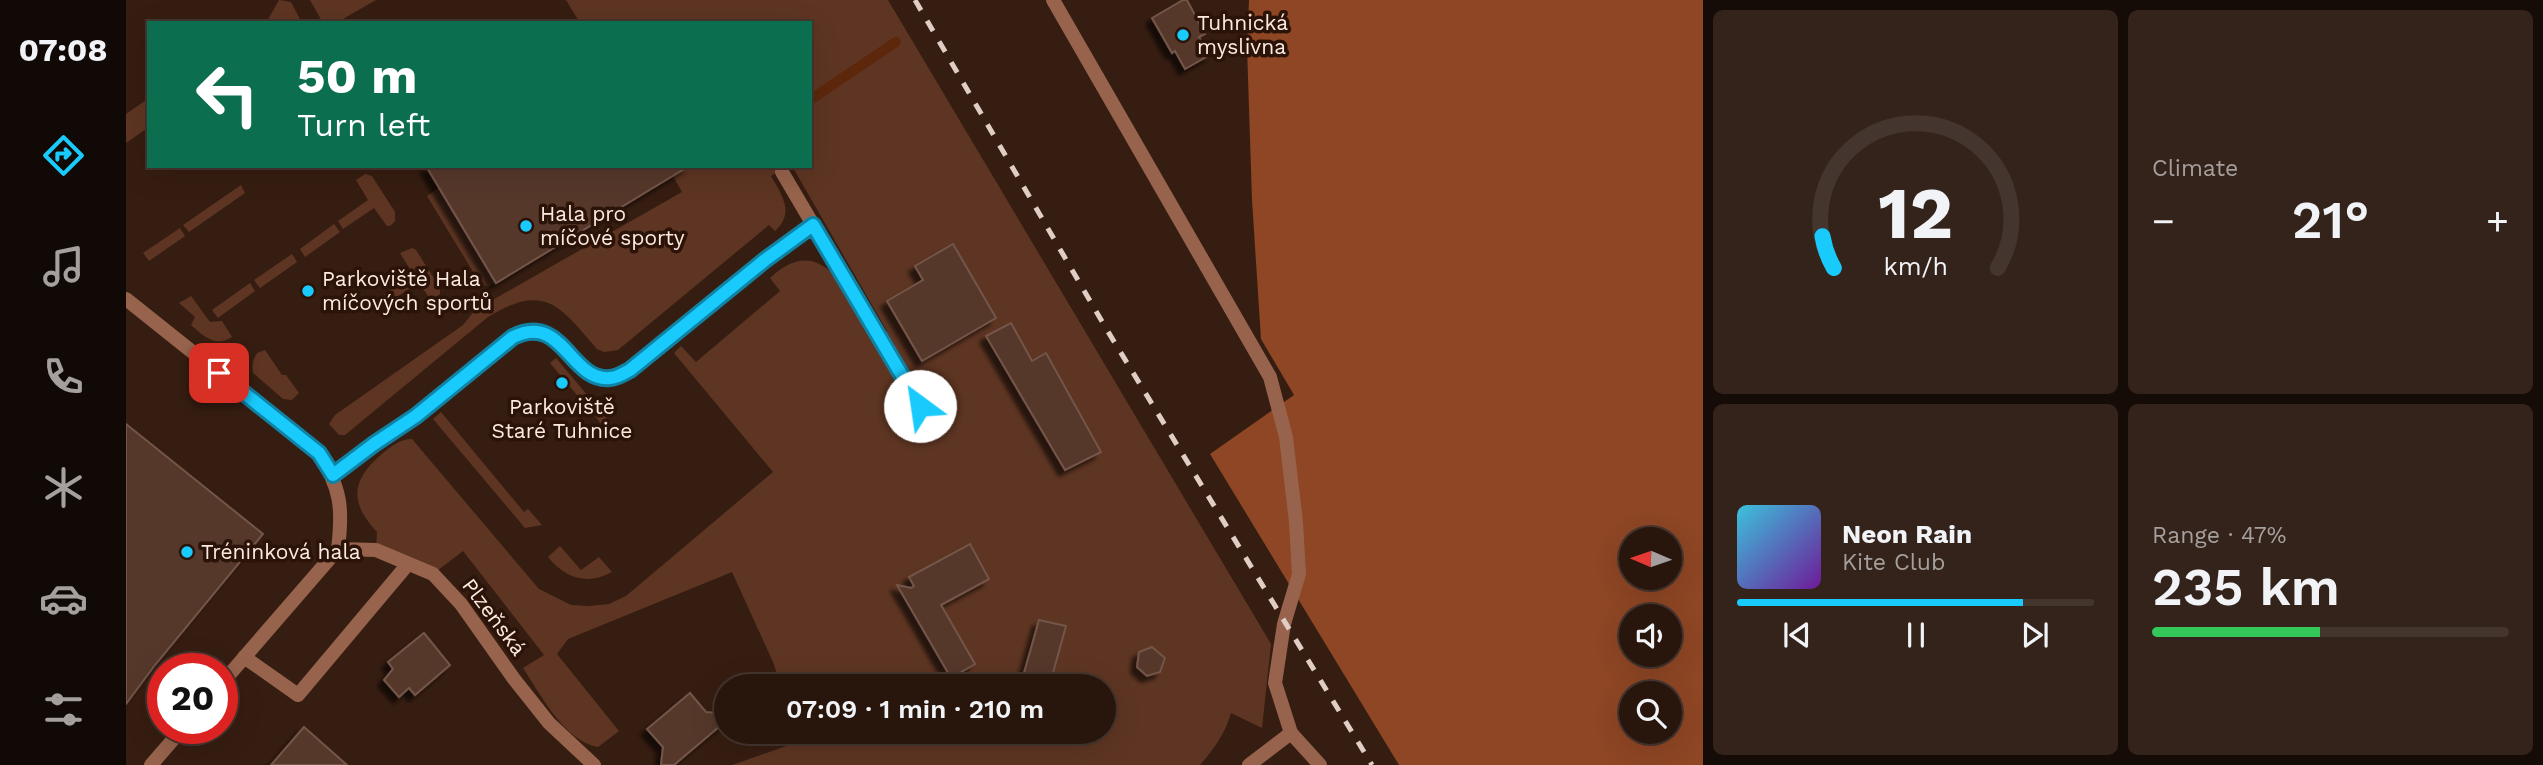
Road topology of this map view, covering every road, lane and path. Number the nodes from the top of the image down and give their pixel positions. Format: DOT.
graph roads {
  1 [pos="1054,0"];
  2 [pos="782,172"];
  3 [pos="813,225"];
  4 [pos="126,299"];
  5 [pos="920,406"];
  6 [pos="333,475"];
  7 [pos="338,549"];
  8 [pos="408,564"];
  9 [pos="244,657"];
  10 [pos="238,664"];
  11 [pos="1292,733"];
  12 [pos="169,744"];
  13 [pos="151,765"];
  14 [pos="594,765"];
  15 [pos="1249,765"];
  16 [pos="1320,765"];
  1 -- 11 [label="street"];
  2 -- 3 [label="street"];
  3 -- 5 [label="street"];
  3 -- 6 [label="street"];
  4 -- 6 [label="street"];
  6 -- 7 [label="street"];
  7 -- 8 [label="street, Plzeňská"];
  7 -- 9 [label="street"];
  8 -- 9 [label="street"];
  8 -- 14 [label="street, Plzeňská"];
  9 -- 10 [label="street"];
  11 -- 15 [label="street"];
  11 -- 16 [label="street"];
  12 -- 13 [label="street"];
}
